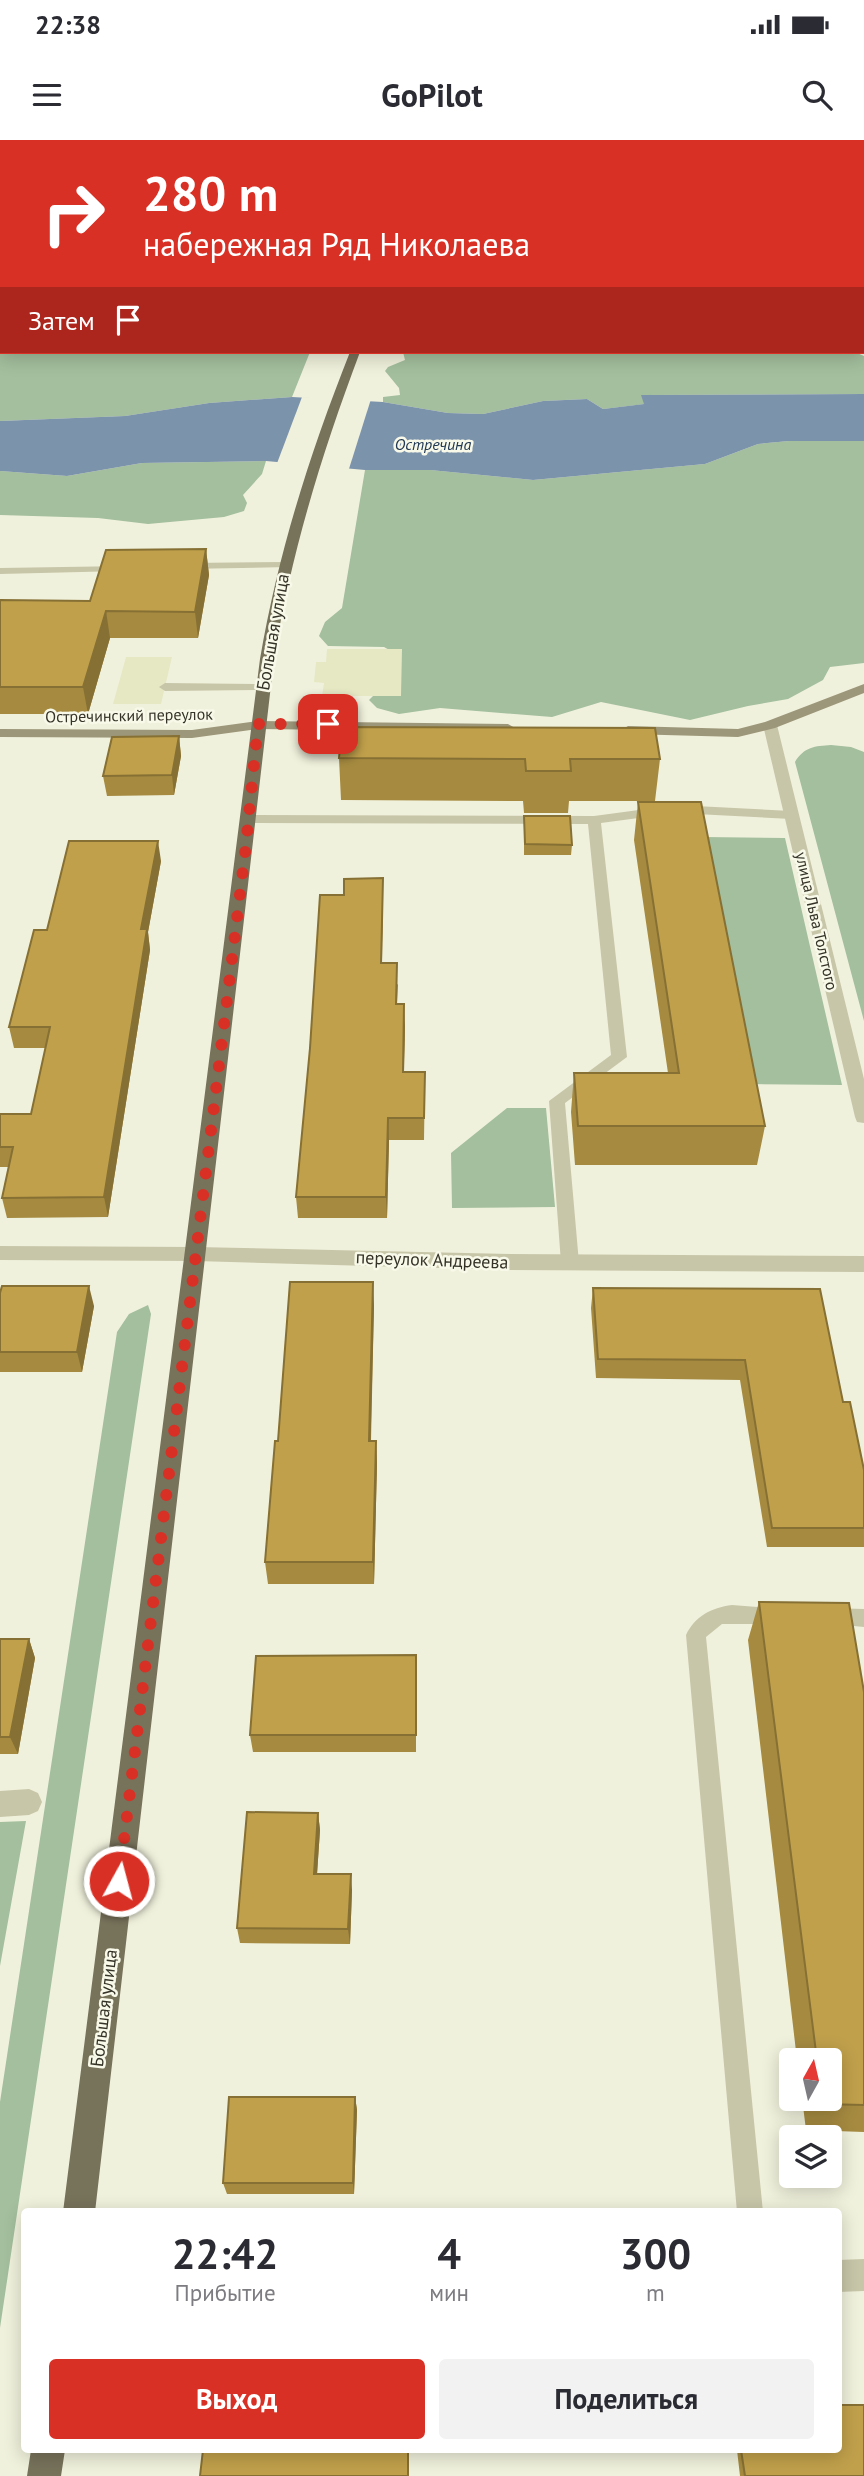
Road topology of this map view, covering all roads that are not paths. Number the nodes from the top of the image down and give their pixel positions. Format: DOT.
graph roads {
  1 [pos="354,354"];
  2 [pos="285,565"];
  3 [pos="171,566"];
  4 [pos="132,568"];
  5 [pos="0,572"];
  6 [pos="165,687"];
  7 [pos="263,688"];
  8 [pos="864,688"];
  9 [pos="258,724"];
  10 [pos="770,725"];
  11 [pos="520,728"];
  12 [pos="615,730"];
  13 [pos="0,733"];
  14 [pos="791,814"];
  15 [pos="249,818"];
  16 [pos="594,820"];
  17 [pos="864,1117"];
  18 [pos="0,1253"];
  19 [pos="196,1254"];
  20 [pos="570,1263"];
  21 [pos="864,1264"];
  22 [pos="864,1618"];
  23 [pos="29,1802"];
  24 [pos="0,1804"];
  25 [pos="79,2208"];
  26 [pos="750,2208"];
  27 [pos="864,2275"];
  28 [pos="842,2276"];
  29 [pos="48,2453"];
  30 [pos="44,2476"];
  1 -- 2 [label="main road, Большая улица"];
  2 -- 3 [label="lane"];
  2 -- 7 [label="main road, Большая улица"];
  4 -- 5 [label="lane"];
  6 -- 7 [label="lane"];
  7 -- 9 [label="main road, Большая улица"];
  8 -- 10 [label="street"];
  9 -- 11 [label="street, Остречинский переулок"];
  9 -- 13 [label="street, Остречинский переулок"];
  9 -- 15 [label="main road, Большая улица"];
  10 -- 12 [label="street"];
  10 -- 14 [label="street, улица Льва Толстого"];
  14 -- 16 [label="lane"];
  14 -- 17 [label="street, улица Льва Толстого"];
  15 -- 16 [label="lane"];
  15 -- 19 [label="main road, Большая улица"];
  16 -- 20 [label="lane"];
  18 -- 19 [label="street, переулок Андреева"];
  19 -- 20 [label="street, переулок Андреева"];
  19 -- 25 [label="main road, Большая улица"];
  20 -- 21 [label="street, переулок Андреева"];
  22 -- 26 [label="lane"];
  23 -- 24 [label="street"];
  27 -- 28 [label="street"];
  29 -- 30 [label="main road"];
}
